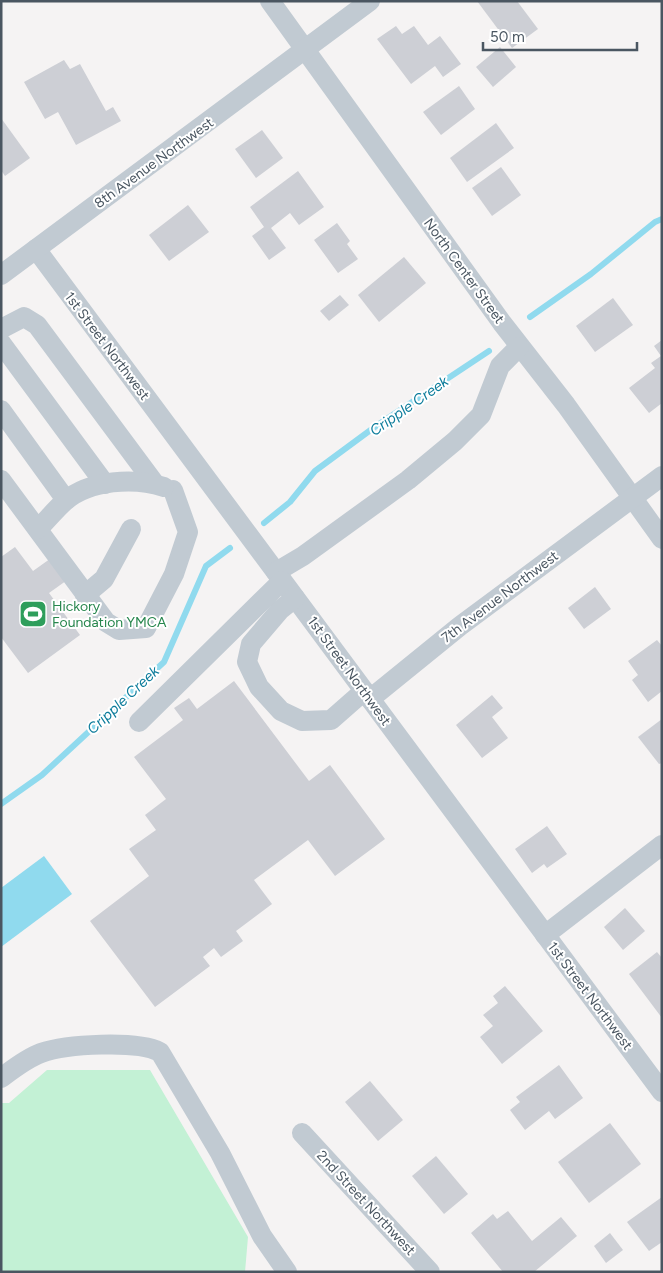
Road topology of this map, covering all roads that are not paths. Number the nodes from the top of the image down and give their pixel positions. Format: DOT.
graph roads {
  1 [pos="270,1"];
  2 [pos="370,1"];
  3 [pos="306,49"];
  4 [pos="36,250"];
  5 [pos="1,275"];
  6 [pos="1,329"];
  7 [pos="1,343"];
  8 [pos="519,347"];
  9 [pos="1,410"];
  10 [pos="200,471"];
  11 [pos="662,476"];
  12 [pos="1,480"];
  13 [pos="105,484"];
  14 [pos="164,487"];
  15 [pos="633,499"];
  16 [pos="66,500"];
  17 [pos="131,528"];
  18 [pos="38,529"];
  19 [pos="662,539"];
  20 [pos="279,577"];
  21 [pos="85,595"];
  22 [pos="295,598"];
  23 [pos="367,694"];
  24 [pos="138,722"];
  25 [pos="662,845"];
  26 [pos="545,935"];
  27 [pos="1,1078"];
  28 [pos="662,1092"];
  29 [pos="302,1133"];
  30 [pos="287,1272"];
  31 [pos="430,1272"];
  1 -- 3 [label="street, North Center Street"];
  2 -- 3 [label="street, 8th Avenue Northwest"];
  3 -- 4 [label="street, 8th Avenue Northwest"];
  3 -- 8 [label="street, North Center Street"];
  4 -- 5 [label="street, 8th Avenue Northwest"];
  4 -- 10 [label="street, 1st Street Northwest"];
  6 -- 14 [label="street"];
  7 -- 13 [label="street"];
  8 -- 15 [label="street, North Center Street"];
  8 -- 20 [label="street"];
  9 -- 16 [label="street"];
  10 -- 14 [label="street"];
  10 -- 20 [label="street, 1st Street Northwest"];
  11 -- 15 [label="street, 7th Avenue Northwest"];
  12 -- 18 [label="street"];
  13 -- 14 [label="street"];
  13 -- 16 [label="street"];
  14 -- 21 [label="street"];
  15 -- 19 [label="street, North Center Street"];
  15 -- 23 [label="street, 7th Avenue Northwest"];
  16 -- 18 [label="street"];
  17 -- 21 [label="street"];
  18 -- 21 [label="street"];
  20 -- 22 [label="street, 1st Street Northwest"];
  20 -- 24 [label="street"];
  22 -- 23 [label="street, 1st Street Northwest"];
  22 -- 23 [label="street, 7th Avenue Northwest"];
  23 -- 26 [label="street, 1st Street Northwest"];
  25 -- 26 [label="street"];
  26 -- 28 [label="street, 1st Street Northwest"];
  27 -- 30 [label="street"];
  29 -- 31 [label="street, 2nd Street Northwest"];
}
